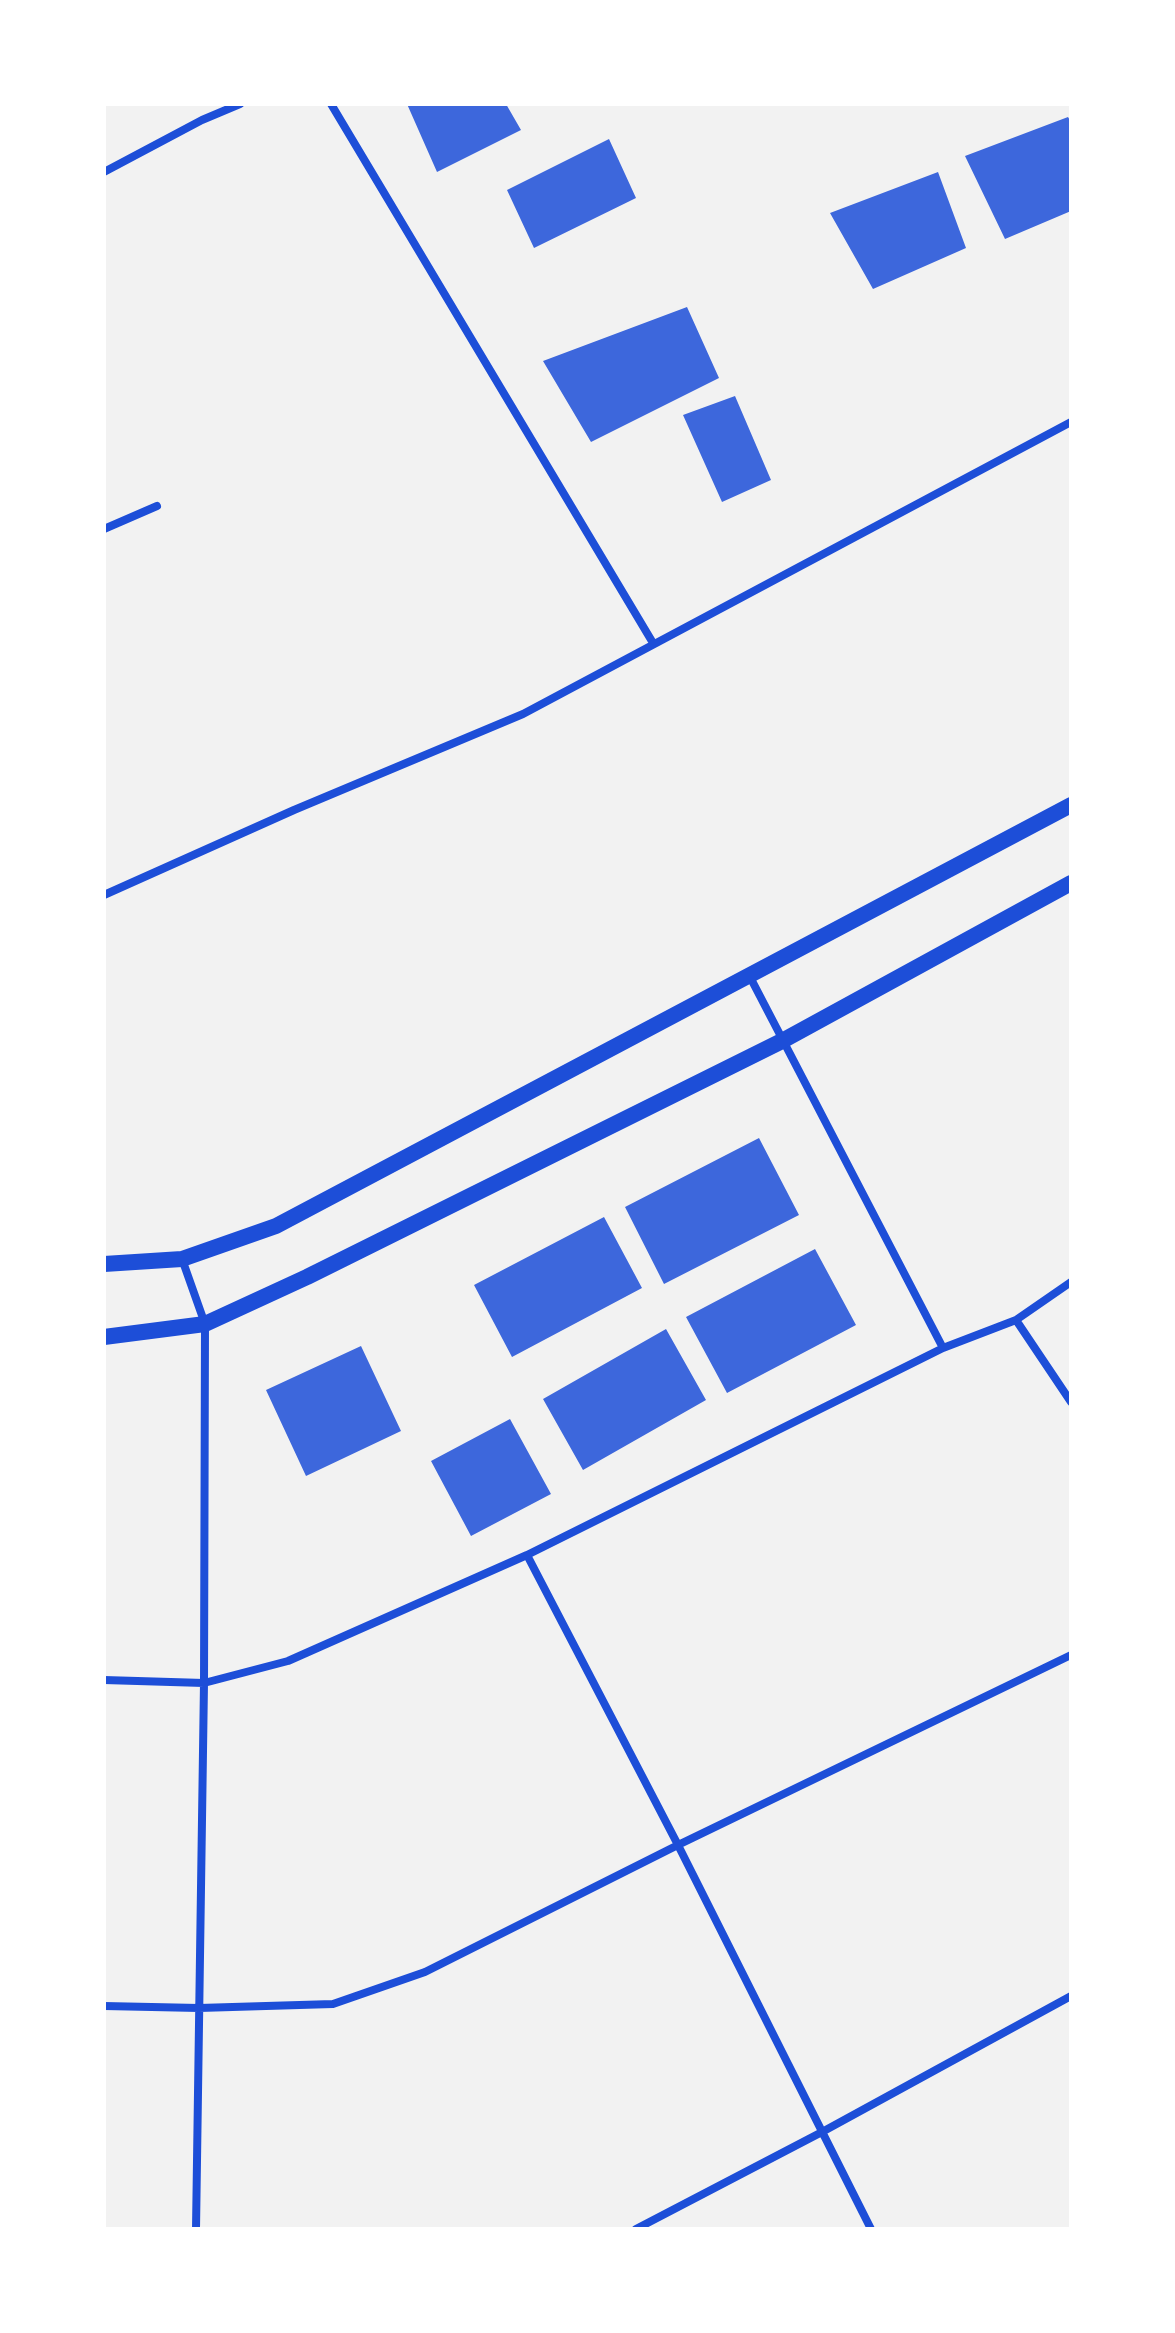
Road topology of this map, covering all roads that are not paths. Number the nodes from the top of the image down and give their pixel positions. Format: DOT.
graph roads {
  1 [pos="240,104"];
  2 [pos="331,104"];
  3 [pos="104,172"];
  4 [pos="1071,422"];
  5 [pos="157,506"];
  6 [pos="104,529"];
  7 [pos="653,643"];
  8 [pos="1071,805"];
  9 [pos="1071,883"];
  10 [pos="104,895"];
  11 [pos="749,975"];
  12 [pos="782,1041"];
  13 [pos="182,1259"];
  14 [pos="104,1264"];
  15 [pos="1071,1282"];
  16 [pos="1016,1320"];
  17 [pos="205,1324"];
  18 [pos="104,1337"];
  19 [pos="943,1348"];
  20 [pos="1071,1402"];
  21 [pos="527,1555"];
  22 [pos="1071,1655"];
  23 [pos="104,1680"];
  24 [pos="204,1683"];
  25 [pos="678,1845"];
  26 [pos="1071,1996"];
  27 [pos="104,2006"];
  28 [pos="199,2008"];
  29 [pos="822,2132"];
  30 [pos="196,2229"];
  31 [pos="636,2229"];
  32 [pos="871,2229"];
  1 -- 3 [label="street"];
  2 -- 7 [label="street"];
  4 -- 7 [label="street"];
  5 -- 6 [label="street"];
  7 -- 10 [label="street"];
  8 -- 11 [label="main road"];
  9 -- 12 [label="main road"];
  11 -- 12 [label="street"];
  11 -- 13 [label="main road"];
  12 -- 17 [label="main road"];
  12 -- 19 [label="street"];
  13 -- 14 [label="main road"];
  13 -- 17 [label="street"];
  15 -- 16 [label="street"];
  16 -- 19 [label="street"];
  16 -- 20 [label="street"];
  17 -- 18 [label="main road"];
  17 -- 24 [label="street"];
  19 -- 21 [label="street"];
  21 -- 24 [label="street"];
  21 -- 25 [label="street"];
  22 -- 25 [label="street"];
  23 -- 24 [label="street"];
  24 -- 28 [label="street"];
  25 -- 28 [label="street"];
  25 -- 29 [label="street"];
  26 -- 29 [label="street"];
  27 -- 28 [label="street"];
  28 -- 30 [label="street"];
  29 -- 31 [label="street"];
  29 -- 32 [label="street"];
}
